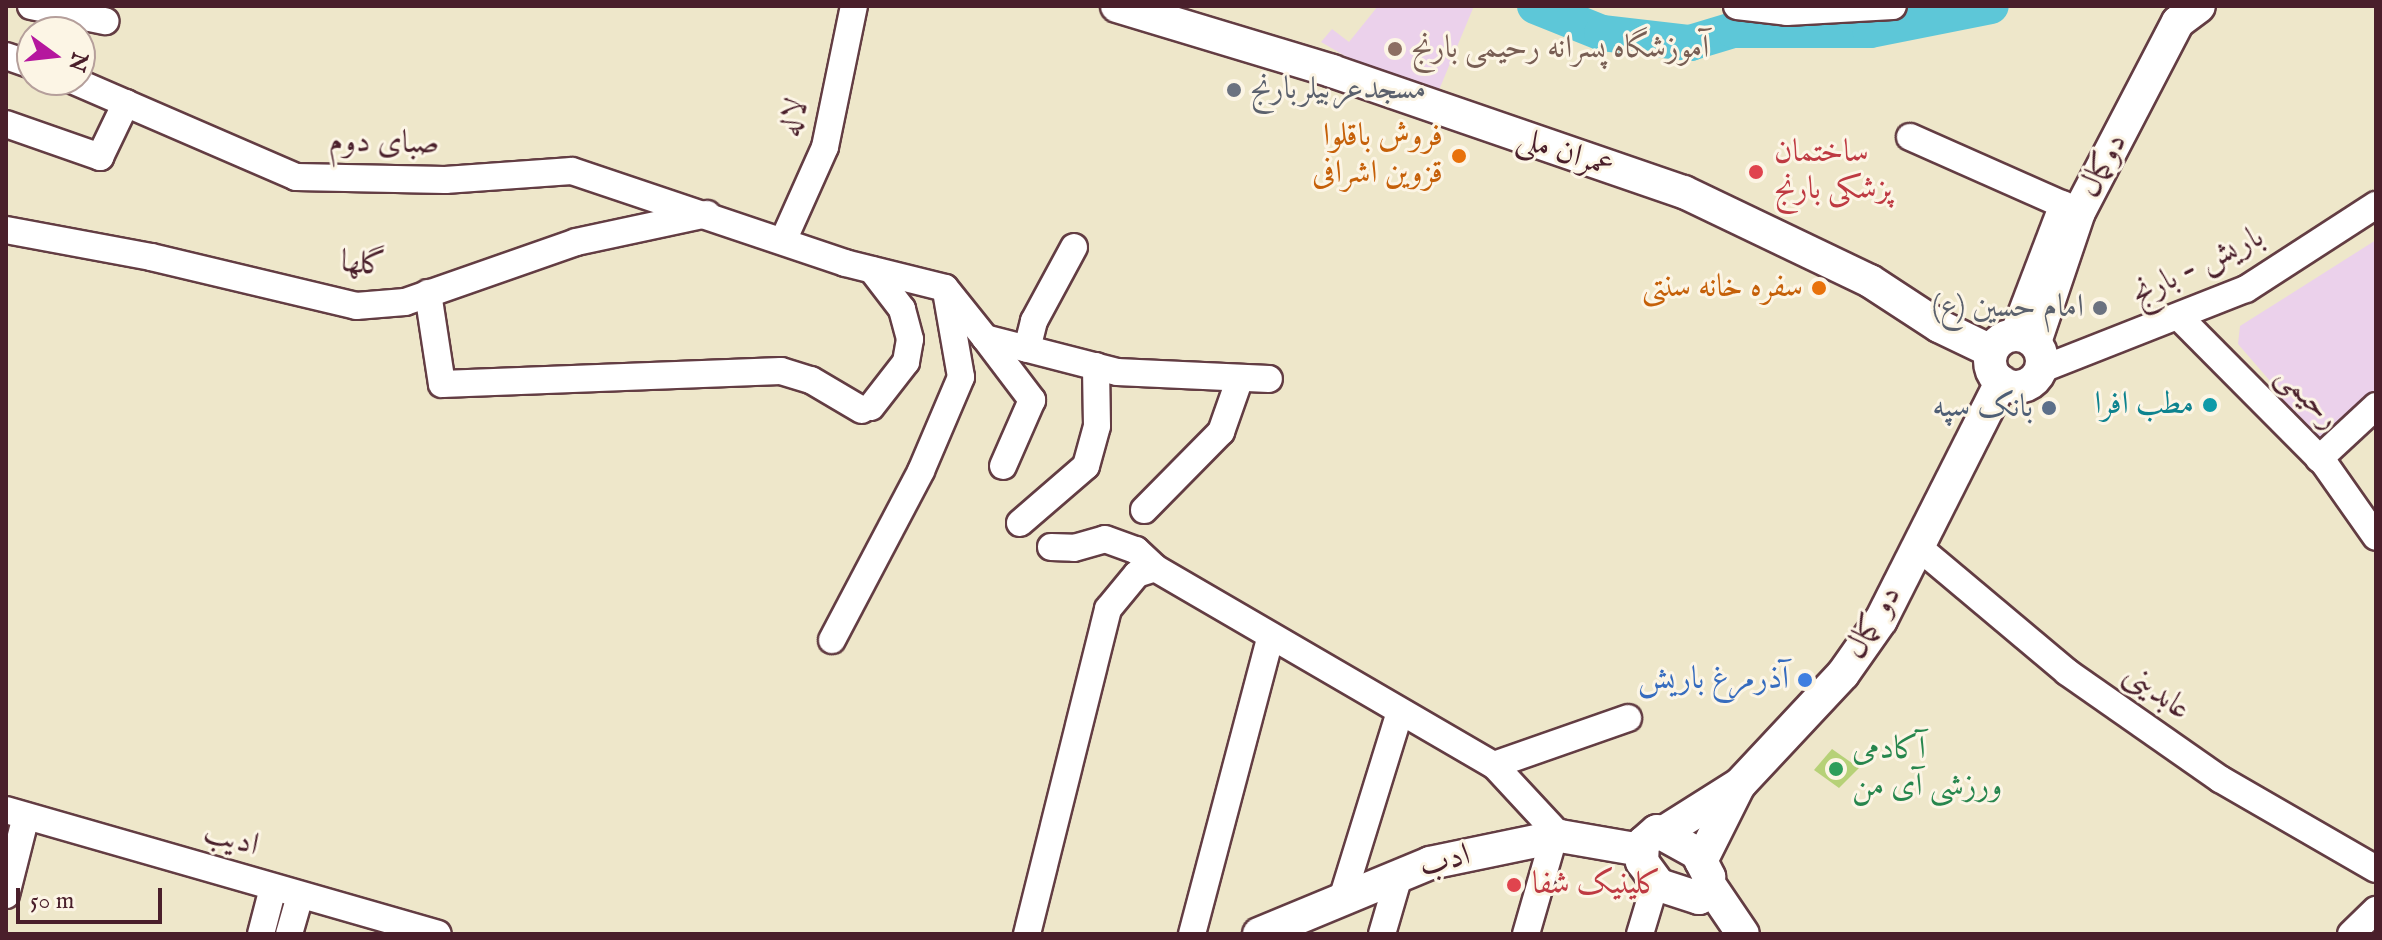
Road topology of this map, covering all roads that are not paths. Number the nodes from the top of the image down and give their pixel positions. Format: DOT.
graph roads {
  1 [pos="31,6"];
  2 [pos="854,6"];
  3 [pos="1117,6"];
  4 [pos="1737,6"];
  5 [pos="1893,6"];
  6 [pos="2199,6"];
  7 [pos="1809,9"];
  8 [pos="105,21"];
  9 [pos="96,90"];
  10 [pos="126,103"];
  11 [pos="6,124"];
  12 [pos="1910,137"];
  13 [pos="2376,205"];
  14 [pos="2071,208"];
  15 [pos="707,214"];
  16 [pos="6,230"];
  17 [pos="783,241"];
  18 [pos="1074,247"];
  19 [pos="872,270"];
  20 [pos="945,288"];
  21 [pos="428,293"];
  22 [pos="2179,317"];
  23 [pos="985,338"];
  24 [pos="1027,349"];
  25 [pos="2016,361"];
  26 [pos="1096,366"];
  27 [pos="1240,378"];
  28 [pos="1269,379"];
  29 [pos="2376,406"];
  30 [pos="2319,459"];
  31 [pos="1003,466"];
  32 [pos="1144,510"];
  33 [pos="1020,523"];
  34 [pos="2376,537"];
  35 [pos="1917,546"];
  36 [pos="1051,547"];
  37 [pos="1155,568"];
  38 [pos="1270,638"];
  39 [pos="832,640"];
  40 [pos="1400,712"];
  41 [pos="1628,718"];
  42 [pos="1494,765"];
  43 [pos="1740,784"];
  44 [pos="16,813"];
  45 [pos="1557,837"];
  46 [pos="1652,841"];
  47 [pos="2376,869"];
  48 [pos="1399,876"];
  49 [pos="1656,881"];
  50 [pos="1700,881"];
  51 [pos="273,888"];
  52 [pos="6,895"];
  53 [pos="300,896"];
  54 [pos="1342,899"];
  55 [pos="2376,910"];
  56 [pos="1265,933"];
  57 [pos="261,934"];
  58 [pos="289,934"];
  59 [pos="438,934"];
  60 [pos="1027,934"];
  61 [pos="1192,934"];
  62 [pos="1382,934"];
  63 [pos="1526,934"];
  64 [pos="1640,934"];
  65 [pos="1734,934"];
  66 [pos="1743,934"];
  67 [pos="2351,934"];
  1 -- 8 [label="street"];
  2 -- 17 [label="street, لاله"];
  3 -- 25 [label="main road, عمران ملی"];
  4 -- 7 [label="street"];
  5 -- 7 [label="street"];
  6 -- 14 [label="main road, دوکمال"];
  9 -- 10 [label="street, صبای دوم"];
  10 -- 11 [label="street"];
  10 -- 15 [label="street, صبای دوم"];
  12 -- 14 [label="street"];
  13 -- 22 [label="street, باریش - بارنج"];
  14 -- 25 [label="main road, دوکمال"];
  15 -- 17 [label="street, صبای دوم"];
  15 -- 21 [label="street, گلها"];
  16 -- 21 [label="street, گلها"];
  17 -- 19 [label="street, صبای دوم"];
  18 -- 24 [label="street"];
  19 -- 20 [label="street, صبای دوم"];
  19 -- 21 [label="street"];
  20 -- 23 [label="street"];
  20 -- 39 [label="street"];
  22 -- 25 [label="street, باریش - بارنج"];
  22 -- 30 [label="street, رحیمی"];
  23 -- 24 [label="street"];
  23 -- 31 [label="street"];
  24 -- 26 [label="street"];
  25 -- 35 [label="main road, دو کمال"];
  26 -- 27 [label="street"];
  26 -- 33 [label="street"];
  27 -- 28 [label="street"];
  27 -- 32 [label="street"];
  29 -- 30 [label="street"];
  30 -- 34 [label="street, رحیمی"];
  35 -- 43 [label="main road, دو کمال"];
  35 -- 47 [label="street, عابدینی"];
  36 -- 37 [label="street"];
  37 -- 38 [label="street"];
  37 -- 60 [label="street"];
  38 -- 40 [label="street"];
  38 -- 61 [label="street"];
  40 -- 42 [label="street"];
  40 -- 54 [label="street"];
  41 -- 42 [label="street"];
  42 -- 45 [label="street"];
  43 -- 46 [label="main road"];
  43 -- 50 [label="main road"];
  44 -- 51 [label="street, ادیب"];
  44 -- 52 [label="street"];
  45 -- 46 [label="main road, ادب"];
  45 -- 48 [label="main road, ادب"];
  45 -- 63 [label="street"];
  46 -- 49 [label="main road"];
  46 -- 50 [label="main road"];
  48 -- 54 [label="main road, ادب"];
  48 -- 62 [label="street"];
  49 -- 50 [label="main road"];
  49 -- 64 [label="street"];
  50 -- 65 [label="main road"];
  50 -- 66 [label="main road"];
  51 -- 53 [label="street, ادیب"];
  51 -- 57 [label="street"];
  53 -- 58 [label="street"];
  53 -- 59 [label="street, ادیب"];
  54 -- 56 [label="main road, ادب"];
  55 -- 67 [label="street"];
}
